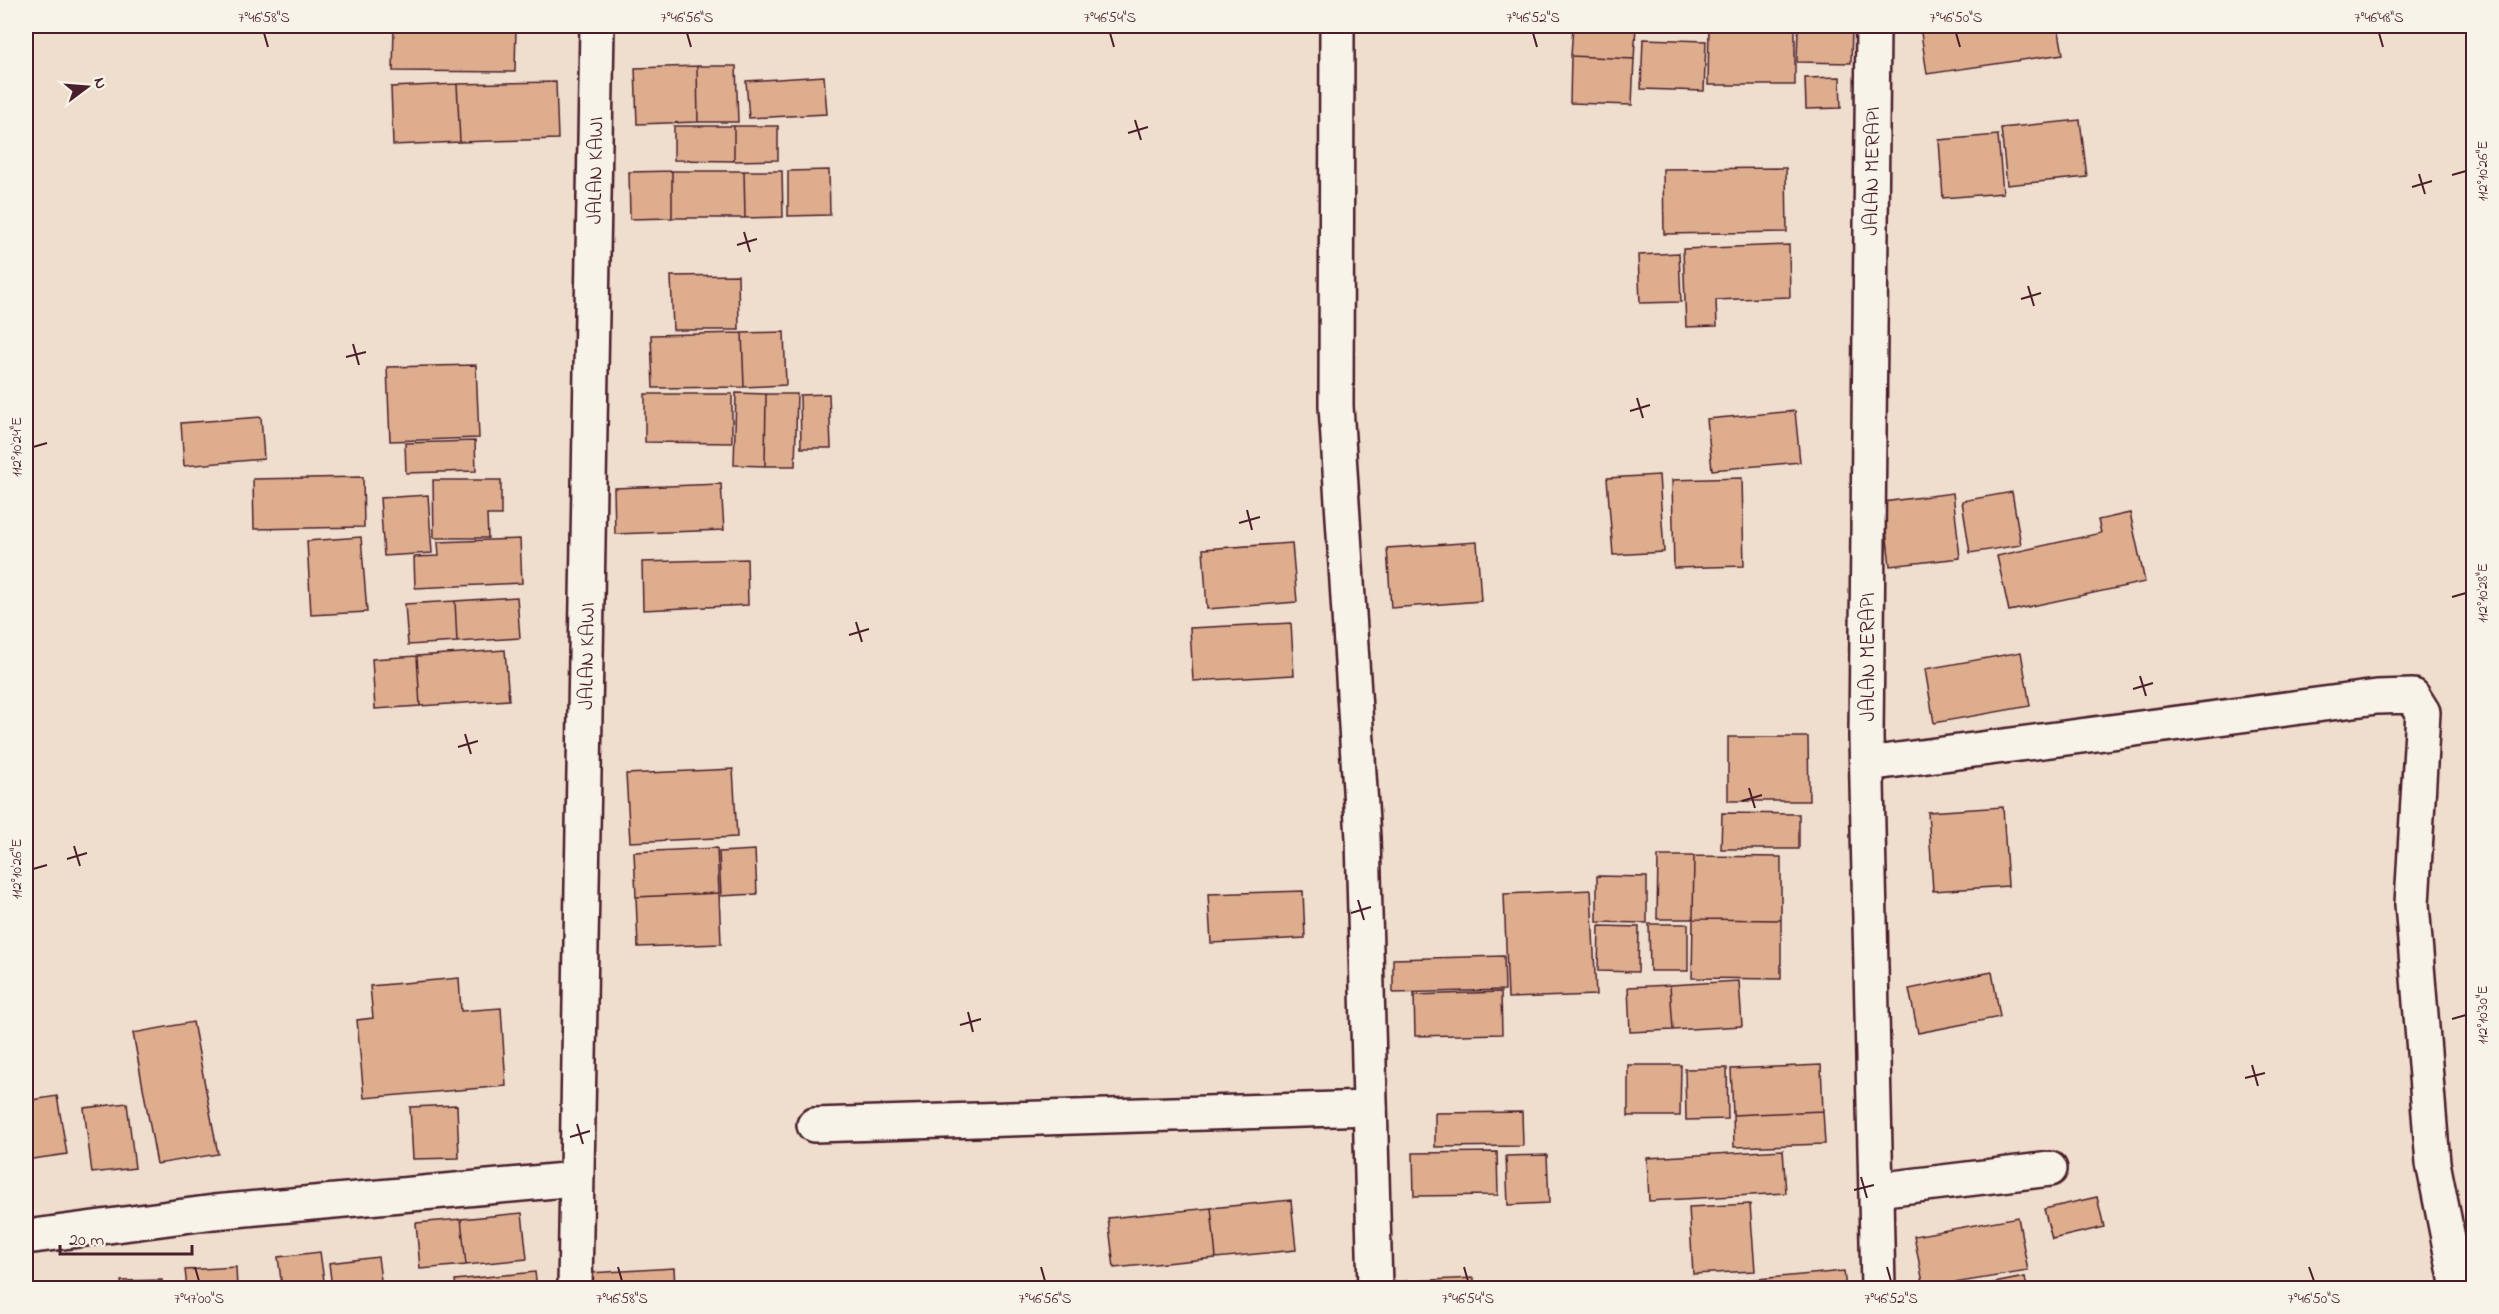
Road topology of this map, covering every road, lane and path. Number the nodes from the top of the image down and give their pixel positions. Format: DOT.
graph roads {
  1 [pos="597,26"];
  2 [pos="1337,26"];
  3 [pos="1873,26"];
  4 [pos="1867,764"];
  5 [pos="1370,1108"];
  6 [pos="814,1125"];
  7 [pos="2050,1169"];
  8 [pos="576,1179"];
  9 [pos="1876,1190"];
  10 [pos="26,1237"];
  11 [pos="575,1288"];
  12 [pos="1375,1288"];
  13 [pos="1878,1288"];
  14 [pos="2458,1288"];
  1 -- 8 [label="street, JALAN KAWI"];
  2 -- 5 [label="street"];
  3 -- 4 [label="street, JALAN MERAPI"];
  4 -- 9 [label="street, JALAN MERAPI"];
  4 -- 14 [label="street"];
  5 -- 6 [label="street"];
  5 -- 12 [label="street"];
  7 -- 9 [label="street"];
  8 -- 10 [label="street"];
  8 -- 11 [label="street, JALAN KAWI"];
  9 -- 13 [label="street, JALAN MERAPI"];
}
